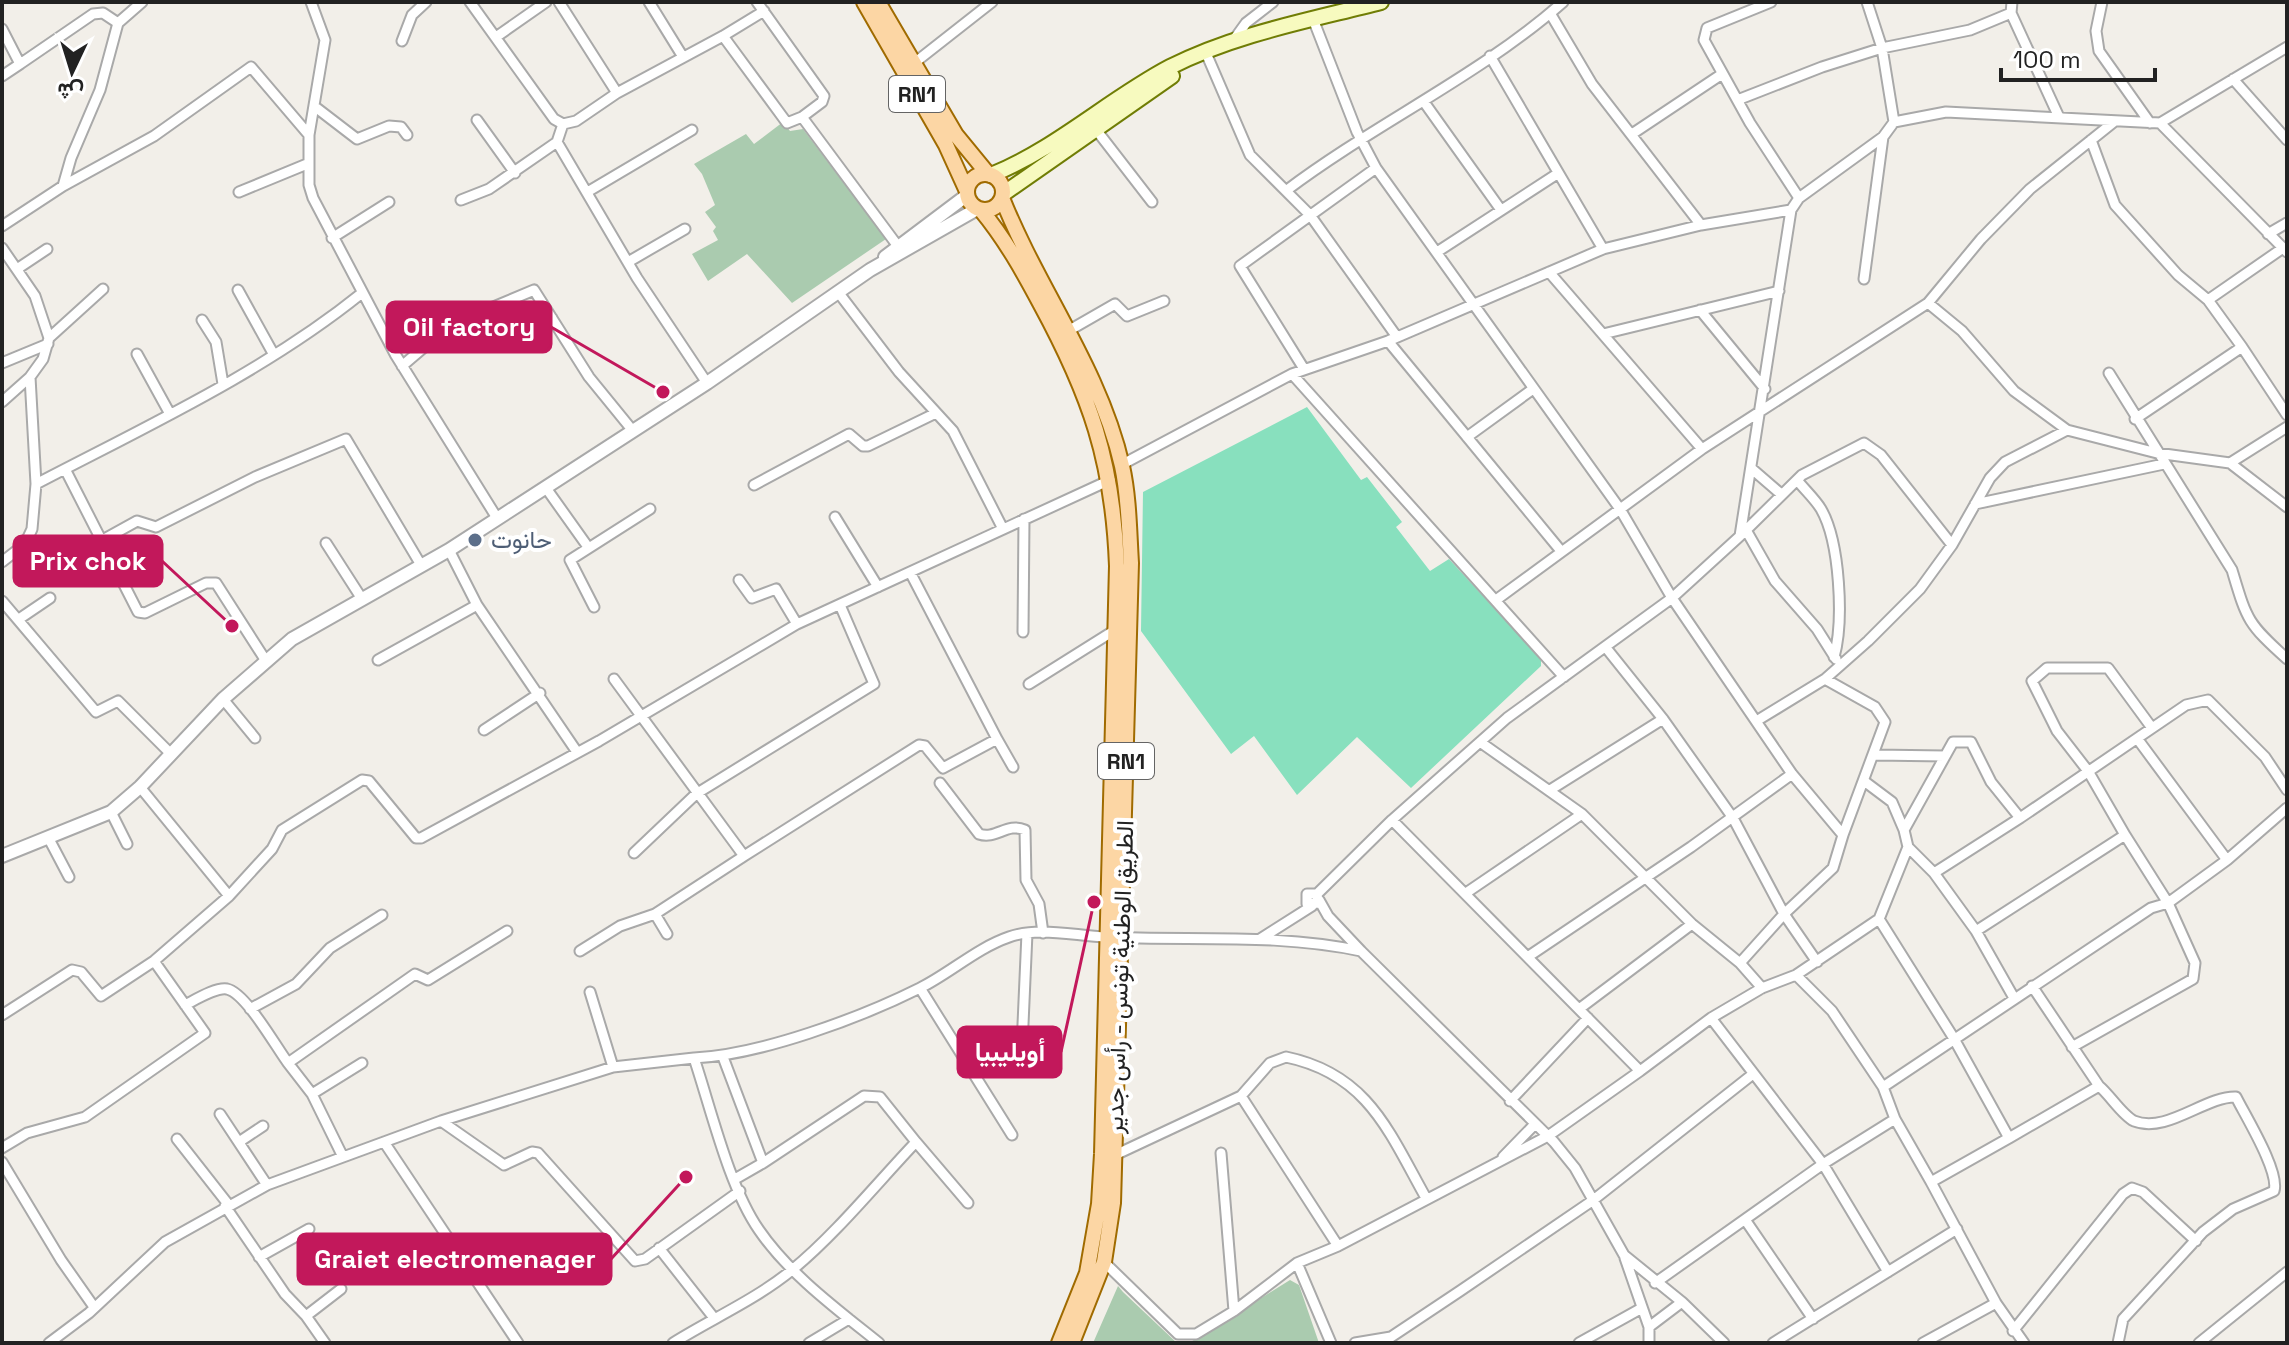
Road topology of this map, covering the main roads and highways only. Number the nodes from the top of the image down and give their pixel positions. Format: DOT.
graph roads {
  1 [pos="864,2"];
  2 [pos="878,2"];
  3 [pos="1381,2"];
  4 [pos="1217,50"];
  5 [pos="990,175"];
  6 [pos="966,192"];
  7 [pos="1002,196"];
  8 [pos="979,210"];
  9 [pos="1115,937"];
  10 [pos="1059,1343"];
  11 [pos="1072,1343"];
  1 -- 6 [label="main road, RN1"];
  2 -- 5 [label="main road, RN1"];
  3 -- 4 [label="main road"];
  4 -- 5 [label="main road"];
  4 -- 7 [label="main road"];
  5 -- 6 [label="main road"];
  5 -- 7 [label="main road, RN1"];
  6 -- 8 [label="main road, RN1"];
  7 -- 8 [label="main road"];
  7 -- 9 [label="main road, الطريق الوطنية تونس - رأس جدير / RN1"];
  8 -- 9 [label="main road, الطريق الوطنية تونس - رأس جدير / RN1"];
  9 -- 10 [label="main road, الطريق الوطنية تونس - رأس جدير / RN1"];
  9 -- 11 [label="main road, الطريق الوطنية تونس - رأس جدير / RN1"];
}
